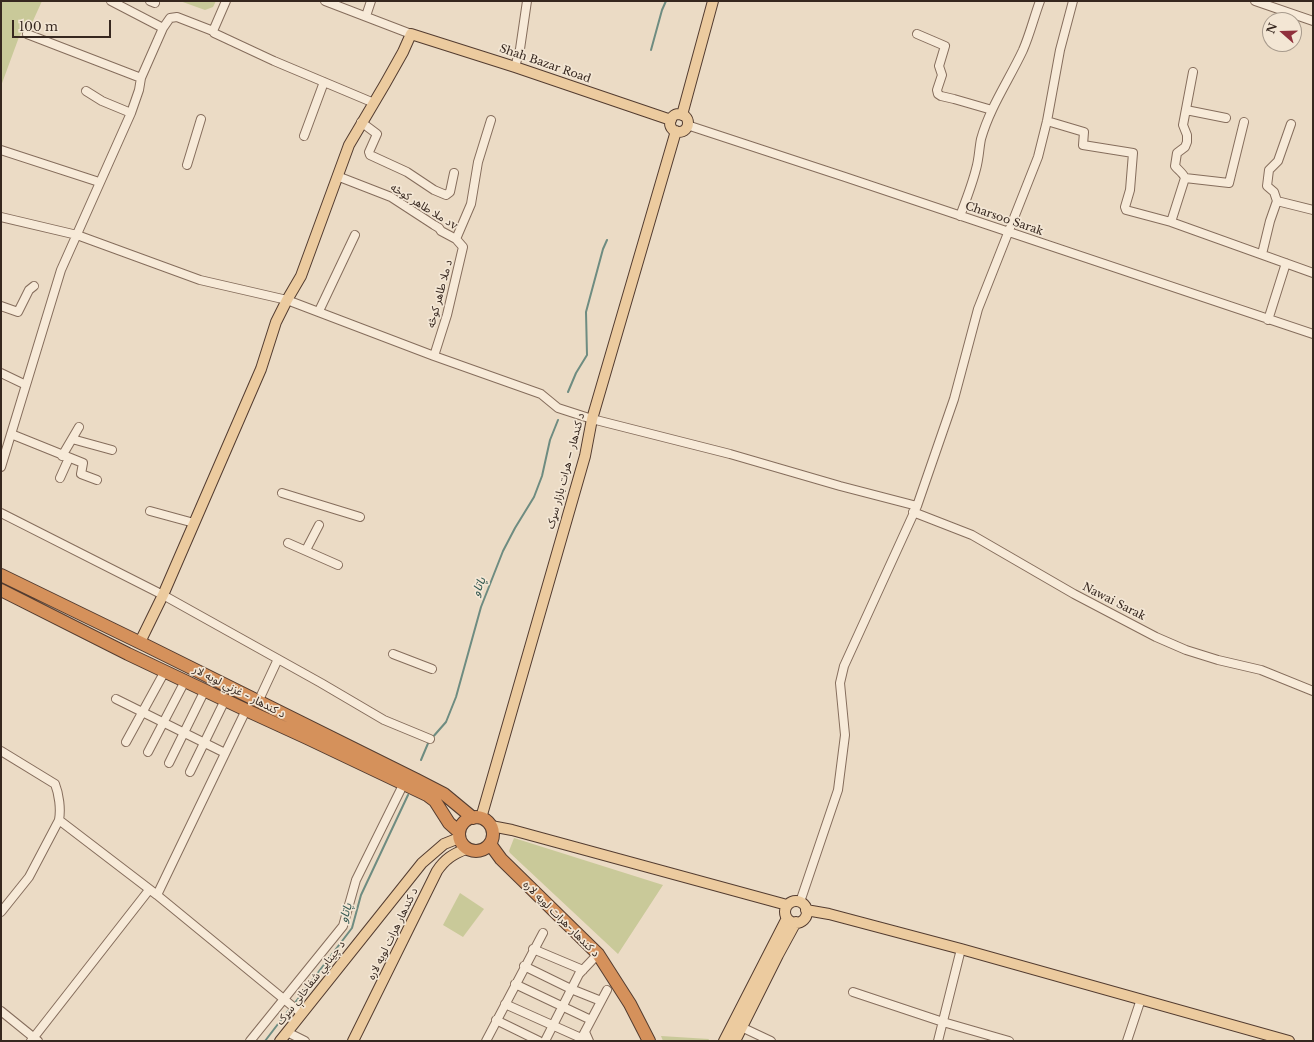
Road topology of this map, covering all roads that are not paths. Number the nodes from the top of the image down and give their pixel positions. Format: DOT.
graph roads {
  1 [pos="111,1"];
  2 [pos="226,1"];
  3 [pos="325,1"];
  4 [pos="371,1"];
  5 [pos="527,1"];
  6 [pos="714,1"];
  7 [pos="1040,1"];
  8 [pos="1071,1"];
  9 [pos="1255,1"];
  10 [pos="366,16"];
  11 [pos="1313,21"];
  12 [pos="163,28"];
  13 [pos="213,31"];
  14 [pos="27,34"];
  15 [pos="411,34"];
  16 [pos="917,34"];
  17 [pos="515,66"];
  18 [pos="1193,72"];
  19 [pos="141,78"];
  20 [pos="324,82"];
  21 [pos="86,91"];
  22 [pos="374,103"];
  23 [pos="992,110"];
  24 [pos="1186,110"];
  25 [pos="131,113"];
  26 [pos="682,115"];
  27 [pos="1226,118"];
  28 [pos="201,119"];
  29 [pos="491,120"];
  30 [pos="671,120"];
  31 [pos="1047,121"];
  32 [pos="361,122"];
  33 [pos="1244,122"];
  34 [pos="1291,124"];
  35 [pos="687,126"];
  36 [pos="676,131"];
  37 [pos="304,136"];
  38 [pos="1,150"];
  39 [pos="187,165"];
  40 [pos="454,173"];
  41 [pos="337,176"];
  42 [pos="1185,178"];
  43 [pos="99,182"];
  44 [pos="1277,201"];
  45 [pos="1313,210"];
  46 [pos="960,216"];
  47 [pos="1,217"];
  48 [pos="1171,222"];
  49 [pos="1009,232"];
  50 [pos="355,235"];
  51 [pos="77,236"];
  52 [pos="456,239"];
  53 [pos="1262,254"];
  54 [pos="1286,263"];
  55 [pos="1313,273"];
  56 [pos="34,286"];
  57 [pos="287,300"];
  58 [pos="2,308"];
  59 [pos="318,311"];
  60 [pos="1268,320"];
  61 [pos="1313,334"];
  62 [pos="434,356"];
  63 [pos="1,373"];
  64 [pos="26,385"];
  65 [pos="592,419"];
  66 [pos="79,427"];
  67 [pos="11,434"];
  68 [pos="72,439"];
  69 [pos="112,450"];
  70 [pos="66,457"];
  71 [pos="1,465"];
  72 [pos="60,478"];
  73 [pos="97,480"];
  74 [pos="282,493"];
  75 [pos="915,509"];
  76 [pos="150,511"];
  77 [pos="1,513"];
  78 [pos="360,517"];
  79 [pos="194,523"];
  80 [pos="319,525"];
  81 [pos="288,543"];
  82 [pos="306,550"];
  83 [pos="338,565"];
  84 [pos="1,575"];
  85 [pos="1,590"];
  86 [pos="163,595"];
  87 [pos="140,642"];
  88 [pos="393,654"];
  89 [pos="278,659"];
  90 [pos="432,669"];
  91 [pos="165,671"];
  92 [pos="185,681"];
  93 [pos="204,690"];
  94 [pos="1313,691"];
  95 [pos="116,699"];
  96 [pos="225,700"];
  97 [pos="258,702"];
  98 [pos="246,710"];
  99 [pos="142,713"];
  100 [pos="163,723"];
  101 [pos="184,733"];
  102 [pos="430,739"];
  103 [pos="126,742"];
  104 [pos="204,743"];
  105 [pos="1,751"];
  106 [pos="148,752"];
  107 [pos="225,753"];
  108 [pos="169,763"];
  109 [pos="190,772"];
  110 [pos="403,785"];
  111 [pos="477,818"];
  112 [pos="58,820"];
  113 [pos="491,826"];
  114 [pos="459,835"];
  115 [pos="490,844"];
  116 [pos="466,849"];
  117 [pos="149,890"];
  118 [pos="157,895"];
  119 [pos="788,905"];
  120 [pos="803,906"];
  121 [pos="1,912"];
  122 [pos="792,920"];
  123 [pos="543,933"];
  124 [pos="533,949"];
  125 [pos="961,949"];
  126 [pos="598,954"];
  127 [pos="524,966"];
  128 [pos="583,970"];
  129 [pos="515,984"];
  130 [pos="571,989"];
  131 [pos="607,990"];
  132 [pos="852,992"];
  133 [pos="1140,999"];
  134 [pos="286,1001"];
  135 [pos="601,1002"];
  136 [pos="505,1004"];
  137 [pos="562,1007"];
  138 [pos="1,1011"];
  139 [pos="300,1012"];
  140 [pos="496,1020"];
  141 [pos="591,1020"];
  142 [pos="943,1022"];
  143 [pos="737,1025"];
  144 [pos="553,1026"];
  145 [pos="287,1032"];
  146 [pos="582,1037"];
  147 [pos="34,1040"];
  148 [pos="250,1041"];
  149 [pos="280,1041"];
  150 [pos="305,1041"];
  151 [pos="353,1041"];
  152 [pos="487,1041"];
  153 [pos="539,1041"];
  154 [pos="545,1041"];
  155 [pos="589,1041"];
  156 [pos="649,1041"];
  157 [pos="724,1041"];
  158 [pos="735,1041"];
  159 [pos="771,1041"];
  160 [pos="938,1041"];
  161 [pos="1009,1041"];
  162 [pos="1127,1041"];
  163 [pos="1289,1041"];
  1 -- 12 [label="street"];
  2 -- 13 [label="street"];
  3 -- 10 [label="street"];
  4 -- 10 [label="street"];
  5 -- 17 [label="street"];
  6 -- 26 [label="main road"];
  7 -- 23 [label="street"];
  8 -- 31 [label="street"];
  9 -- 11 [label="street"];
  10 -- 15 [label="street"];
  12 -- 13 [label="street"];
  12 -- 19 [label="street"];
  13 -- 20 [label="street"];
  14 -- 19 [label="street"];
  15 -- 17 [label="main road, Shah Bazar Road"];
  15 -- 22 [label="main road"];
  16 -- 23 [label="street"];
  17 -- 30 [label="main road, Shah Bazar Road"];
  18 -- 24 [label="street"];
  19 -- 25 [label="street"];
  20 -- 22 [label="street"];
  20 -- 37 [label="street"];
  21 -- 25 [label="street"];
  22 -- 32 [label="main road"];
  23 -- 46 [label="street"];
  24 -- 27 [label="street"];
  24 -- 42 [label="street"];
  25 -- 43 [label="street"];
  26 -- 30 [label="main road"];
  26 -- 35 [label="main road"];
  28 -- 39 [label="street"];
  29 -- 52 [label="street"];
  30 -- 36 [label="main road"];
  31 -- 48 [label="street"];
  31 -- 49 [label="street"];
  32 -- 40 [label="street"];
  32 -- 41 [label="main road"];
  33 -- 42 [label="street"];
  34 -- 44 [label="street"];
  35 -- 36 [label="main road"];
  35 -- 46 [label="street, Charsoo Sarak"];
  36 -- 65 [label="main road, د کندهار – هرات بازار سړک"];
  38 -- 43 [label="street"];
  41 -- 52 [label="street, د ملا طاهر کوڅهv"];
  41 -- 57 [label="main road"];
  42 -- 48 [label="street"];
  43 -- 51 [label="street"];
  44 -- 45 [label="street"];
  44 -- 53 [label="street"];
  46 -- 49 [label="street, Charsoo Sarak"];
  47 -- 51 [label="street, Nawai Sarak"];
  48 -- 53 [label="street"];
  49 -- 60 [label="street, Charsoo Sarak"];
  49 -- 75 [label="street"];
  50 -- 59 [label="street"];
  51 -- 57 [label="street, Nawai Sarak"];
  51 -- 64 [label="street"];
  52 -- 62 [label="street, د ملا طاهر کوڅه"];
  53 -- 54 [label="street"];
  54 -- 55 [label="street"];
  54 -- 60 [label="street"];
  56 -- 58 [label="street"];
  57 -- 59 [label="street, Nawai Sarak"];
  57 -- 79 [label="main road"];
  59 -- 62 [label="street, Nawai Sarak"];
  60 -- 61 [label="street, Charsoo Sarak"];
  62 -- 65 [label="street, Nawai Sarak"];
  63 -- 64 [label="street"];
  64 -- 67 [label="street"];
  65 -- 75 [label="street, Nawai Sarak"];
  65 -- 111 [label="main road, د کندهار – هرات بازار سړک"];
  66 -- 68 [label="street"];
  67 -- 70 [label="street"];
  67 -- 71 [label="street"];
  68 -- 69 [label="street"];
  68 -- 70 [label="street"];
  70 -- 72 [label="street"];
  70 -- 73 [label="street"];
  74 -- 78 [label="street"];
  75 -- 94 [label="street, Nawai Sarak"];
  75 -- 120 [label="street"];
  76 -- 79 [label="street"];
  77 -- 86 [label="street"];
  79 -- 86 [label="main road"];
  80 -- 82 [label="street"];
  81 -- 82 [label="street"];
  82 -- 83 [label="street"];
  84 -- 87 [label="highway, د کندهار - غزني لويه لار"];
  85 -- 91 [label="highway, د کندهار - غزني لويه لار"];
  86 -- 87 [label="main road"];
  86 -- 89 [label="street"];
  87 -- 97 [label="highway, د کندهار - غزني لويه لار"];
  88 -- 90 [label="street"];
  89 -- 97 [label="street"];
  89 -- 102 [label="street"];
  91 -- 92 [label="highway, د کندهار - غزني لويه لار"];
  91 -- 99 [label="street"];
  92 -- 93 [label="highway, د کندهار - غزني لويه لار"];
  92 -- 100 [label="street"];
  93 -- 96 [label="highway, د کندهار - غزني لويه لار"];
  93 -- 101 [label="street"];
  95 -- 99 [label="street"];
  96 -- 98 [label="highway, د کندهار - غزني لويه لار"];
  96 -- 104 [label="street"];
  97 -- 111 [label="highway, د کندهار - غزني لويه لار"];
  98 -- 107 [label="street"];
  98 -- 110 [label="highway, د کندهار - غزني لويه لار"];
  99 -- 100 [label="street"];
  99 -- 103 [label="street"];
  100 -- 101 [label="street"];
  100 -- 106 [label="street"];
  101 -- 104 [label="street"];
  101 -- 108 [label="street"];
  104 -- 107 [label="street"];
  104 -- 109 [label="street"];
  105 -- 112 [label="street"];
  107 -- 118 [label="street"];
  110 -- 114 [label="highway, د کندهار - غزني لويه لار"];
  110 -- 134 [label="street"];
  111 -- 113 [label="highway"];
  111 -- 114 [label="highway"];
  112 -- 117 [label="street"];
  112 -- 121 [label="street"];
  113 -- 115 [label="highway"];
  113 -- 119 [label="main road"];
  114 -- 116 [label="highway"];
  114 -- 139 [label="main road, د چينايي شفاخانې سړک"];
  115 -- 116 [label="highway"];
  115 -- 126 [label="highway, د کندهار-هرات لويه لاره"];
  116 -- 151 [label="main road, د کندهار هرات لویه لاره"];
  117 -- 118 [label="street"];
  117 -- 147 [label="street"];
  118 -- 134 [label="street"];
  119 -- 120 [label="main road"];
  119 -- 122 [label="main road"];
  120 -- 122 [label="main road"];
  120 -- 125 [label="main road"];
  122 -- 143 [label="main road"];
  123 -- 124 [label="street"];
  124 -- 127 [label="street"];
  124 -- 128 [label="street"];
  125 -- 133 [label="main road"];
  125 -- 142 [label="street"];
  126 -- 128 [label="street"];
  126 -- 156 [label="highway, د کندهار-هرات لويه لاره"];
  127 -- 129 [label="street"];
  127 -- 130 [label="street"];
  128 -- 130 [label="street"];
  129 -- 136 [label="street"];
  129 -- 137 [label="street"];
  130 -- 135 [label="street"];
  130 -- 137 [label="street"];
  131 -- 135 [label="street"];
  132 -- 142 [label="street"];
  133 -- 162 [label="street"];
  133 -- 163 [label="main road"];
  134 -- 139 [label="street"];
  134 -- 148 [label="street"];
  135 -- 141 [label="street"];
  136 -- 140 [label="street"];
  136 -- 144 [label="street"];
  137 -- 141 [label="street"];
  137 -- 144 [label="street"];
  138 -- 147 [label="street"];
  139 -- 145 [label="main road, د چينايي شفاخانې سړک"];
  140 -- 152 [label="street"];
  140 -- 153 [label="street"];
  141 -- 146 [label="street"];
  142 -- 160 [label="street"];
  142 -- 161 [label="street"];
  143 -- 157 [label="main road"];
  143 -- 158 [label="main road"];
  143 -- 159 [label="street"];
  144 -- 146 [label="street"];
  144 -- 154 [label="street"];
  145 -- 149 [label="main road, د چينايي شفاخانې سړک"];
  145 -- 150 [label="street"];
  146 -- 155 [label="street"];
}
